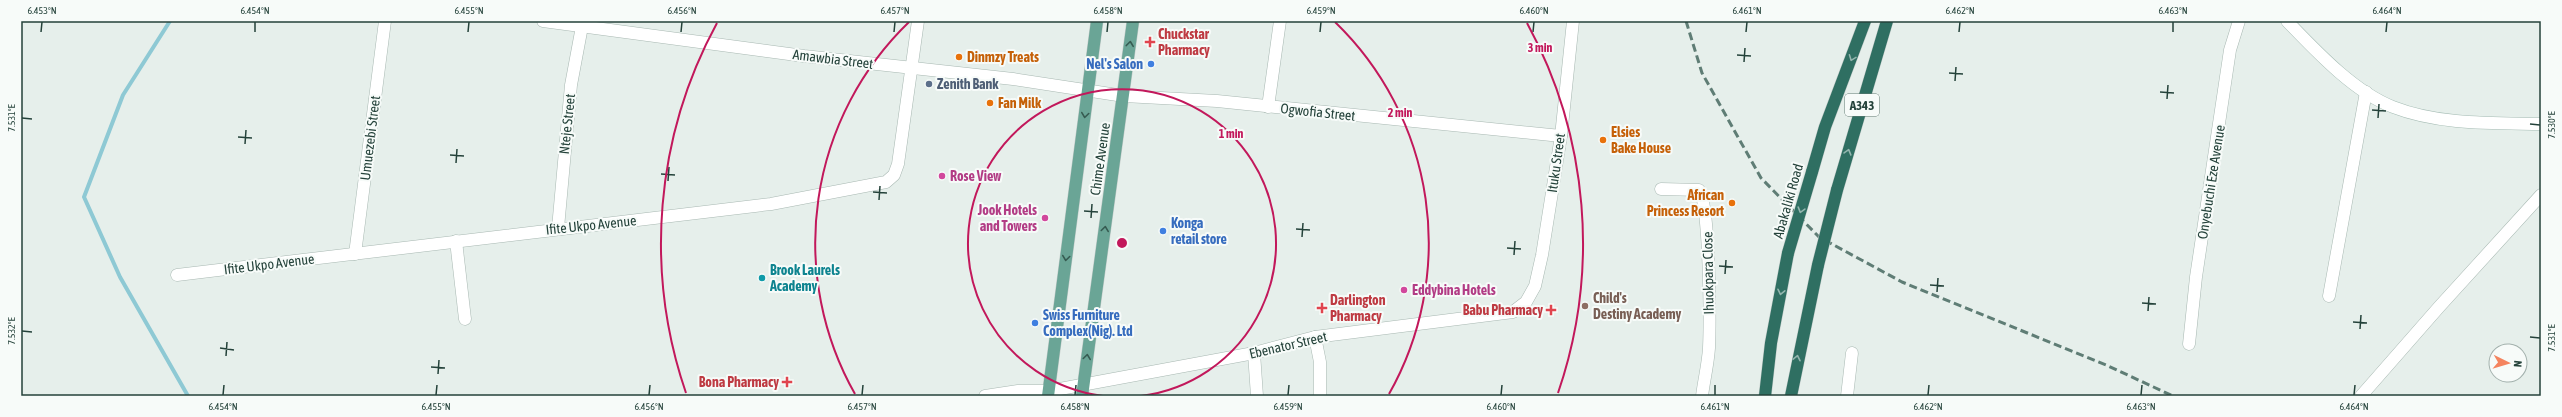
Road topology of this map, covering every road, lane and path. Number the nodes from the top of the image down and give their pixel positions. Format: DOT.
graph roads {
  1 [pos="384,21"];
  2 [pos="543,21"];
  3 [pos="918,21"];
  4 [pos="1097,21"];
  5 [pos="1133,21"];
  6 [pos="1280,21"];
  7 [pos="1573,21"];
  8 [pos="1865,21"];
  9 [pos="1887,21"];
  10 [pos="2239,21"];
  11 [pos="2287,21"];
  12 [pos="583,23"];
  13 [pos="913,68"];
  14 [pos="1088,92"];
  15 [pos="2366,92"];
  16 [pos="1124,96"];
  17 [pos="1268,107"];
  18 [pos="2541,124"];
  19 [pos="1561,136"];
  20 [pos="1661,189"];
  21 [pos="2541,195"];
  22 [pos="558,228"];
  23 [pos="456,241"];
  24 [pos="355,254"];
  25 [pos="177,275"];
  26 [pos="2329,296"];
  27 [pos="1526,302"];
  28 [pos="465,319"];
  29 [pos="1315,337"];
  30 [pos="2189,344"];
  31 [pos="1852,353"];
  32 [pos="1254,354"];
  33 [pos="1083,390"];
  34 [pos="1048,393"];
  35 [pos="985,396"];
  36 [pos="1257,396"];
  37 [pos="1320,396"];
  38 [pos="1702,396"];
  39 [pos="1765,396"];
  40 [pos="1791,396"];
  41 [pos="1847,396"];
  42 [pos="2361,396"];
  1 -- 24 [label="street, Umuezebi Street"];
  2 -- 12 [label="street, Amawbia Street"];
  3 -- 13 [label="street, Ifite Ukpo Avenue"];
  4 -- 14 [label="main road, Chime Avenue"];
  16 -- 5 [label="main road, Chime Avenue, one-way"];
  6 -- 17 [label="street"];
  7 -- 19 [label="street, Ituku Street"];
  8 -- 39 [label="highway, Abakaliki Road / A343, one-way, bridge"];
  40 -- 9 [label="highway, A343, one-way, bridge"];
  10 -- 30 [label="street, Onyebuchi Eze Avenue"];
  11 -- 15 [label="street"];
  12 -- 13 [label="street, Amawbia Street"];
  12 -- 22 [label="street, Nteje Street"];
  13 -- 14 [label="street, Amawbia Street"];
  13 -- 22 [label="street, Ifite Ukpo Avenue"];
  14 -- 16 [label="street, Amawbia Street"];
  14 -- 34 [label="main road, Chime Avenue, one-way"];
  15 -- 18 [label="street"];
  15 -- 26 [label="street"];
  16 -- 17 [label="street, Ogwofia Street"];
  33 -- 16 [label="main road, Chime Avenue, one-way"];
  17 -- 19 [label="street, Ogwofia Street"];
  19 -- 27 [label="street, Ituku Street"];
  20 -- 38 [label="street, Ihuokpara Close"];
  21 -- 42 [label="street"];
  22 -- 23 [label="street, Ifite Ukpo Avenue"];
  23 -- 24 [label="street, Ifite Ukpo Avenue"];
  23 -- 28 [label="street"];
  24 -- 25 [label="street, Ifite Ukpo Avenue"];
  27 -- 29 [label="street, Ebenator Street"];
  29 -- 32 [label="street, Ebenator Street"];
  29 -- 37 [label="street"];
  31 -- 41 [label="street"];
  32 -- 33 [label="street, Ebenator Street"];
  32 -- 36 [label="street"];
  33 -- 34 [label="street, Ebenator Street"];
  34 -- 35 [label="street, Ebenator Street"];
}
